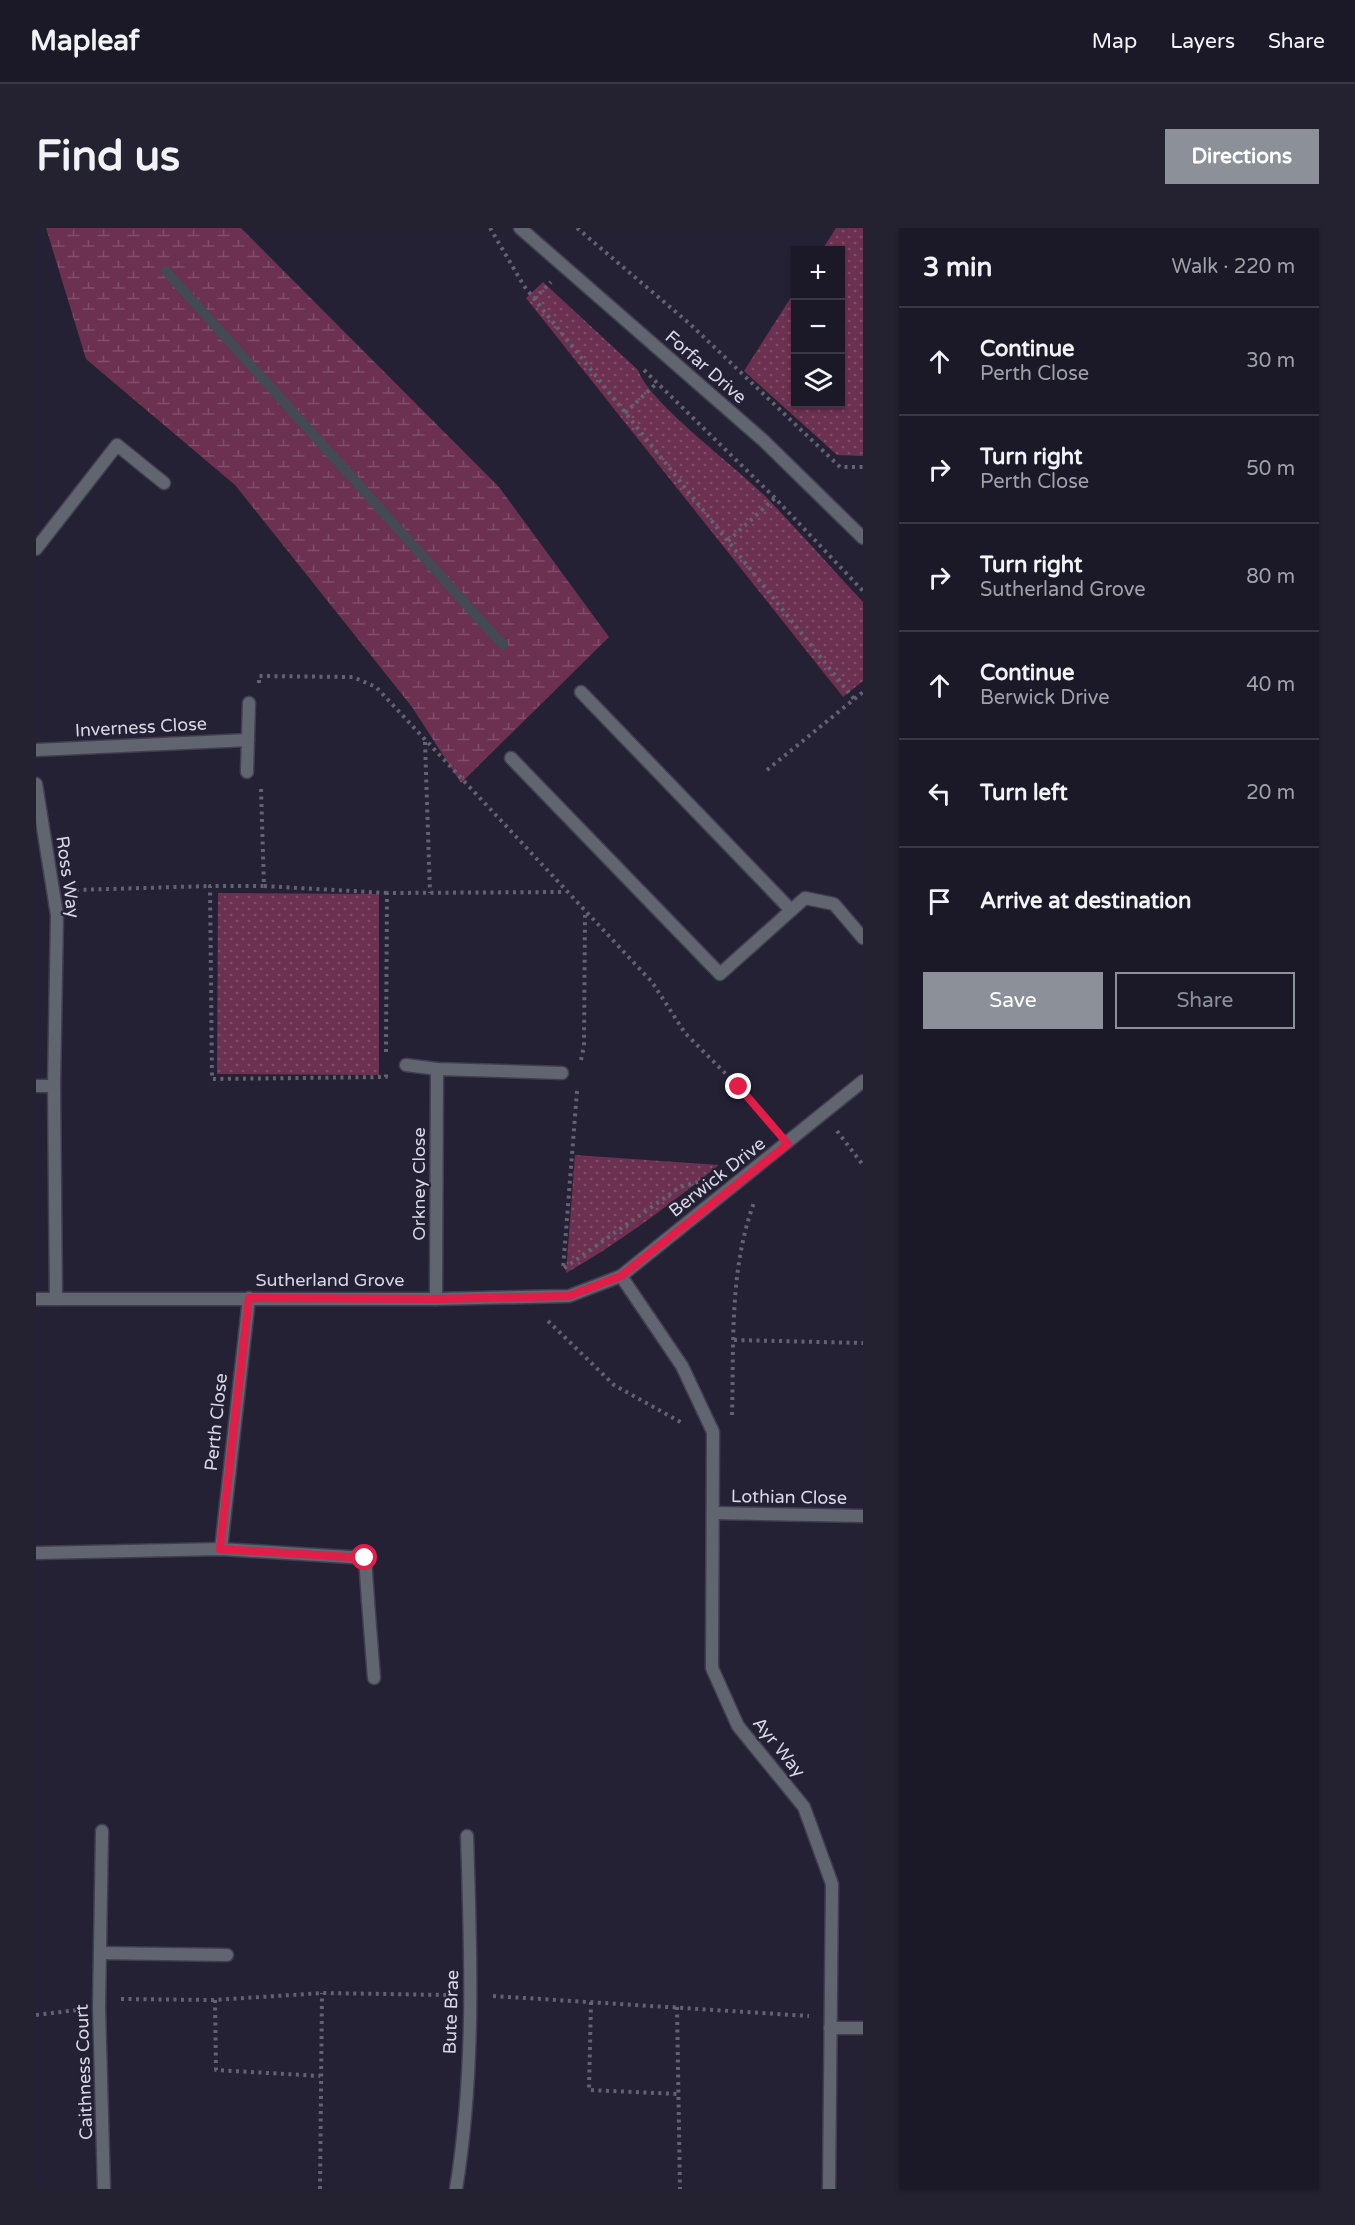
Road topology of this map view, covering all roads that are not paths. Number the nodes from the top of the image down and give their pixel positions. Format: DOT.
graph roads {
  1 [pos="520,228"];
  2 [pos="164,483"];
  3 [pos="863,538"];
  4 [pos="36,549"];
  5 [pos="580,692"];
  6 [pos="249,703"];
  7 [pos="248,740"];
  8 [pos="36,750"];
  9 [pos="511,758"];
  10 [pos="247,772"];
  11 [pos="36,784"];
  12 [pos="791,910"];
  13 [pos="863,938"];
  14 [pos="406,1065"];
  15 [pos="437,1070"];
  16 [pos="562,1072"];
  17 [pos="863,1082"];
  18 [pos="36,1086"];
  19 [pos="54,1086"];
  20 [pos="621,1276"];
  21 [pos="249,1298"];
  22 [pos="36,1299"];
  23 [pos="56,1299"];
  24 [pos="436,1299"];
  25 [pos="714,1513"];
  26 [pos="863,1516"];
  27 [pos="220,1549"];
  28 [pos="36,1553"];
  29 [pos="374,1678"];
  30 [pos="102,1831"];
  31 [pos="467,1836"];
  32 [pos="100,1953"];
  33 [pos="227,1955"];
  34 [pos="830,2028"];
  35 [pos="863,2028"];
  36 [pos="104,2189"];
  37 [pos="456,2189"];
  38 [pos="829,2189"];
  1 -- 3 [label="street, Forfar Drive"];
  2 -- 4 [label="street"];
  5 -- 12 [label="street"];
  6 -- 7 [label="street"];
  7 -- 8 [label="street, Inverness Close"];
  7 -- 10 [label="street"];
  9 -- 12 [label="street"];
  11 -- 19 [label="street, Ross Way"];
  12 -- 13 [label="street"];
  14 -- 15 [label="street"];
  15 -- 16 [label="street"];
  15 -- 24 [label="street, Orkney Close"];
  17 -- 20 [label="street, Berwick Drive"];
  18 -- 19 [label="street"];
  19 -- 23 [label="street, Ross Way"];
  20 -- 24 [label="street, Sutherland Grove"];
  20 -- 25 [label="street, Ayr Way"];
  21 -- 23 [label="street, Sutherland Grove"];
  21 -- 24 [label="street, Sutherland Grove"];
  21 -- 27 [label="street, Perth Close"];
  22 -- 23 [label="street, Sutherland Grove"];
  25 -- 26 [label="street, Lothian Close"];
  25 -- 34 [label="street, Ayr Way"];
  27 -- 28 [label="street"];
  27 -- 29 [label="street"];
  30 -- 32 [label="street, Caithness Court"];
  31 -- 37 [label="street, Bute Brae"];
  32 -- 33 [label="street"];
  32 -- 36 [label="street, Caithness Court"];
  34 -- 35 [label="street"];
  34 -- 38 [label="street, Ayr Way"];
}
